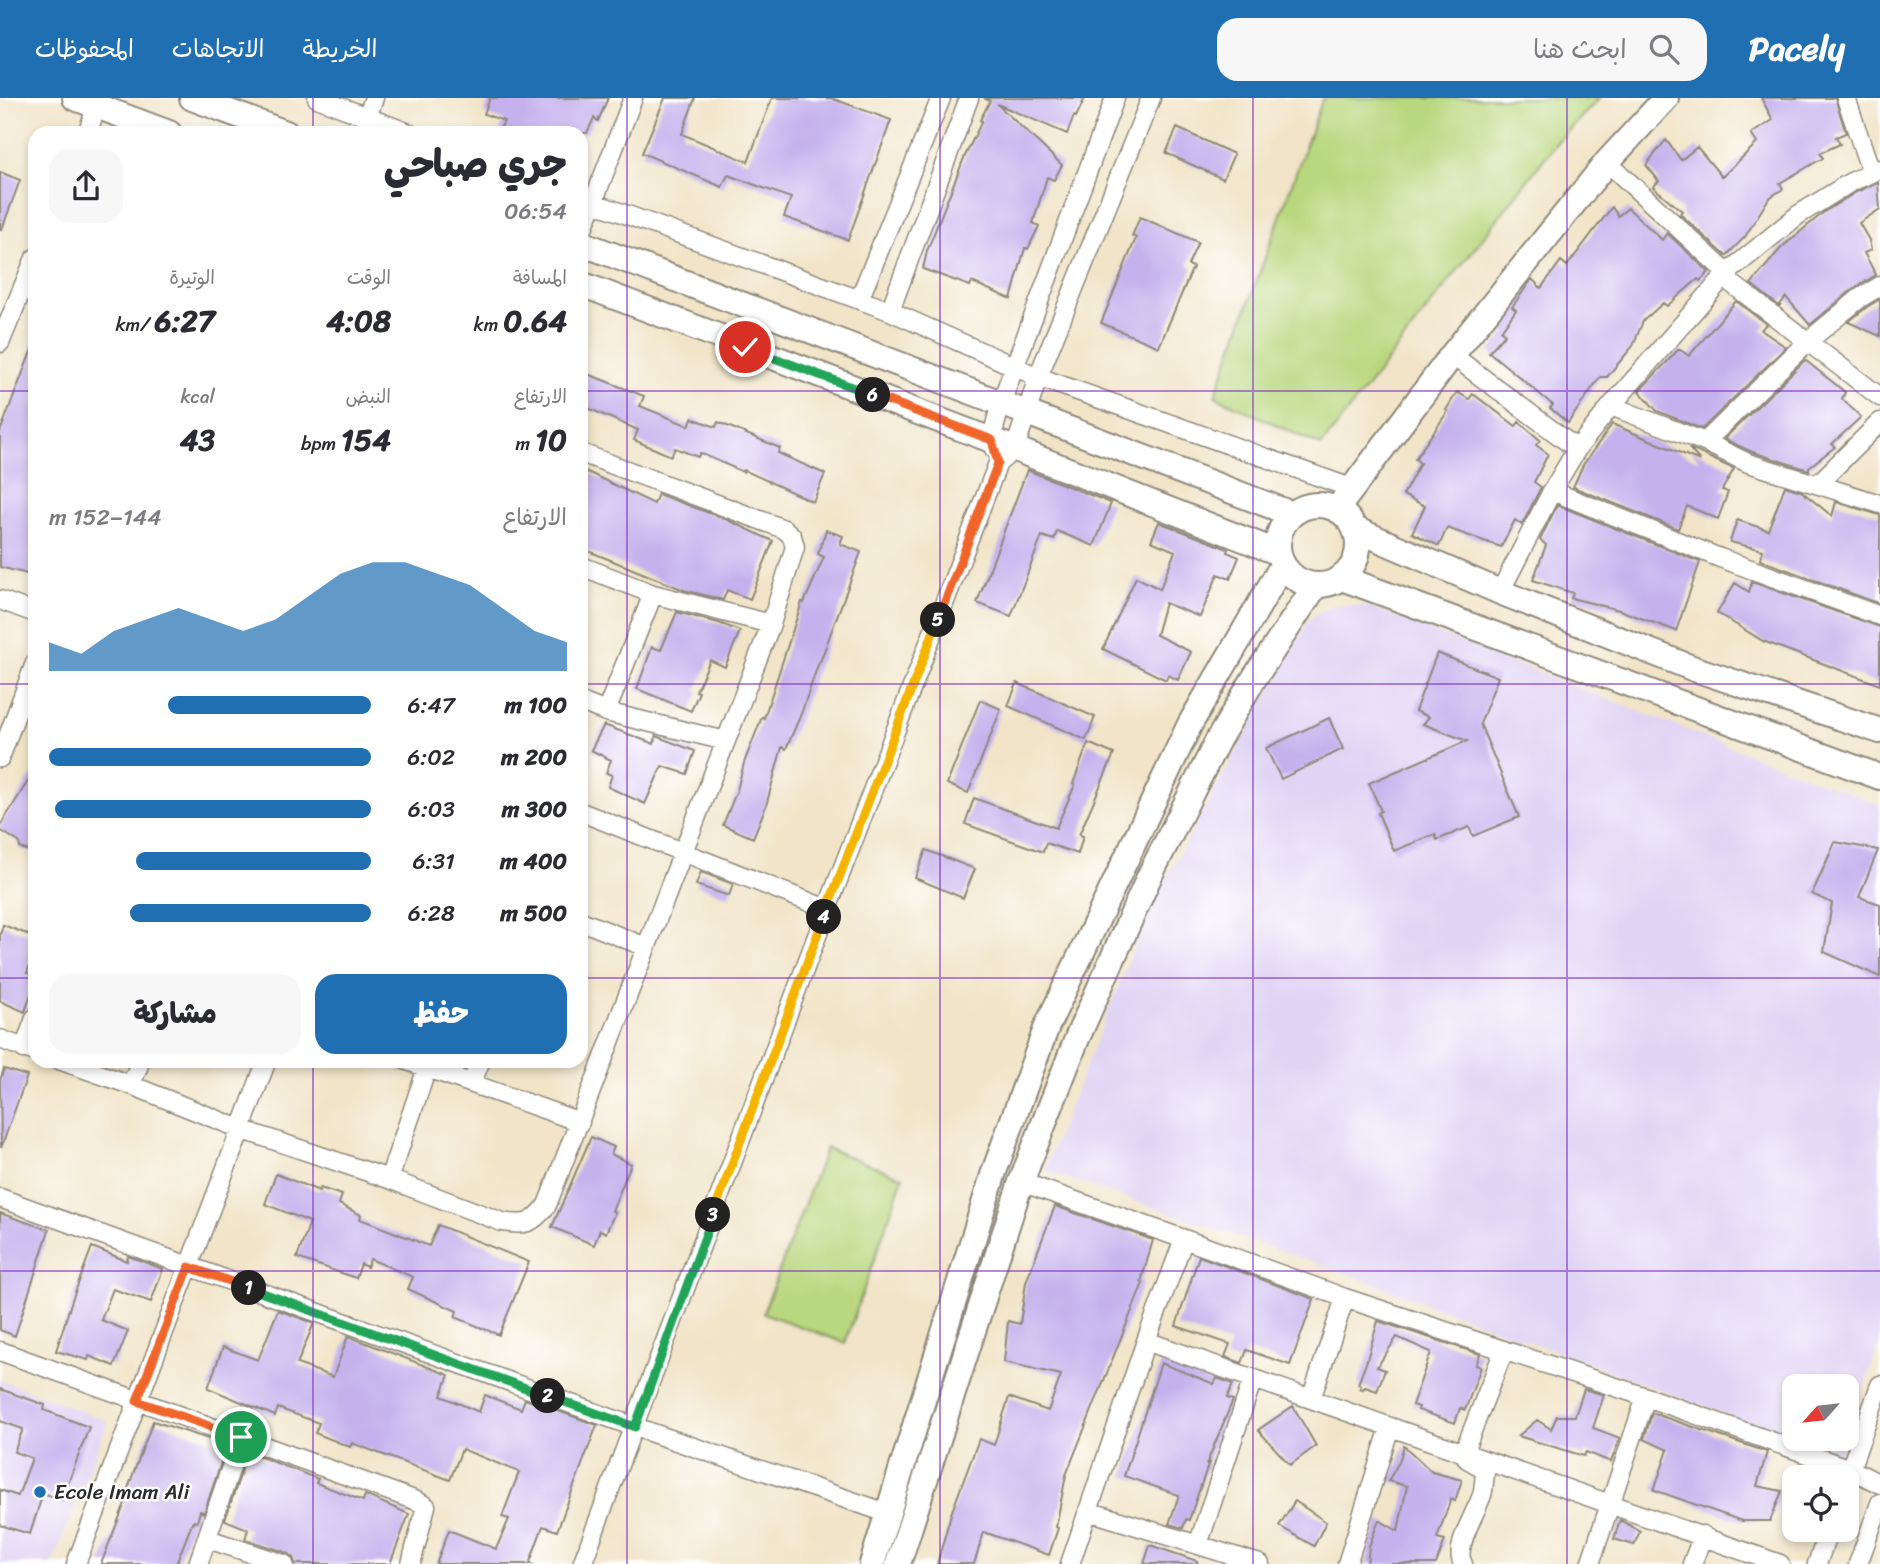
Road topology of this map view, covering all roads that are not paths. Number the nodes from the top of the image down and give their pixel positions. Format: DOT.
graph roads {
  1 [pos="192,98"];
  2 [pos="317,98"];
  3 [pos="374,98"];
  4 [pos="634,98"];
  5 [pos="941,98"];
  6 [pos="969,98"];
  7 [pos="1115,98"];
  8 [pos="1151,98"];
  9 [pos="1666,98"];
  10 [pos="1846,98"];
  11 [pos="91,101"];
  12 [pos="366,117"];
  13 [pos="88,126"];
  14 [pos="152,126"];
  15 [pos="267,126"];
  16 [pos="390,126"];
  17 [pos="1607,162"];
  18 [pos="1876,171"];
  19 [pos="588,199"];
  20 [pos="588,201"];
  21 [pos="588,246"];
  22 [pos="1727,273"];
  23 [pos="28,275"];
  24 [pos="1880,286"];
  25 [pos="588,287"];
  26 [pos="859,300"];
  27 [pos="890,311"];
  28 [pos="1807,342"];
  29 [pos="0,343"];
  30 [pos="1452,355"];
  31 [pos="1014,366"];
  32 [pos="1038,377"];
  33 [pos="1880,397"];
  34 [pos="1001,402"];
  35 [pos="1611,406"];
  36 [pos="1026,412"];
  37 [pos="1880,422"];
  38 [pos="1705,442"];
  39 [pos="1577,449"];
  40 [pos="1001,451"];
  41 [pos="588,456"];
  42 [pos="1818,484"];
  43 [pos="1351,488"];
  44 [pos="1552,491"];
  45 [pos="1880,504"];
  46 [pos="1337,509"];
  47 [pos="1292,514"];
  48 [pos="1355,529"];
  49 [pos="1281,558"];
  50 [pos="588,569"];
  51 [pos="1342,578"];
  52 [pos="1316,585"];
  53 [pos="1500,592"];
  54 [pos="653,594"];
  55 [pos="0,600"];
  56 [pos="28,610"];
  57 [pos="1880,616"];
  58 [pos="771,624"];
  59 [pos="28,682"];
  60 [pos="588,705"];
  61 [pos="606,712"];
  62 [pos="1880,731"];
  63 [pos="726,741"];
  64 [pos="0,758"];
  65 [pos="1880,777"];
  66 [pos="588,815"];
  67 [pos="684,851"];
  68 [pos="827,909"];
  69 [pos="588,924"];
  70 [pos="646,947"];
  71 [pos="0,1040"];
  72 [pos="28,1051"];
  73 [pos="82,1068"];
  74 [pos="138,1068"];
  75 [pos="264,1068"];
  76 [pos="427,1068"];
  77 [pos="478,1068"];
  78 [pos="472,1083"];
  79 [pos="131,1085"];
  80 [pos="580,1122"];
  81 [pos="243,1130"];
  82 [pos="389,1179"];
  83 [pos="1021,1182"];
  84 [pos="0,1198"];
  85 [pos="1184,1238"];
  86 [pos="189,1267"];
  87 [pos="1346,1298"];
  88 [pos="1146,1340"];
  89 [pos="0,1350"];
  90 [pos="1504,1350"];
  91 [pos="1253,1378"];
  92 [pos="1880,1385"];
  93 [pos="1646,1397"];
  94 [pos="1311,1399"];
  95 [pos="137,1401"];
  96 [pos="635,1427"];
  97 [pos="1390,1427"];
  98 [pos="241,1437"];
  99 [pos="1465,1453"];
  100 [pos="1822,1465"];
  101 [pos="1852,1465"];
  102 [pos="1859,1478"];
  103 [pos="1880,1484"];
  104 [pos="1880,1503"];
  105 [pos="1611,1504"];
  106 [pos="1088,1511"];
  107 [pos="887,1513"];
  108 [pos="1703,1535"];
  109 [pos="208,1539"];
  110 [pos="1825,1542"];
  111 [pos="1198,1545"];
  112 [pos="76,1564"];
  113 [pos="198,1564"];
  114 [pos="284,1564"];
  115 [pos="411,1564"];
  116 [pos="582,1564"];
  117 [pos="872,1564"];
  118 [pos="898,1564"];
  119 [pos="1070,1564"];
  120 [pos="1260,1564"];
  121 [pos="1347,1564"];
  122 [pos="1463,1564"];
  123 [pos="1590,1564"];
  124 [pos="1692,1564"];
  125 [pos="1780,1564"];
  126 [pos="1817,1564"];
  127 [pos="1858,1564"];
  1 -- 15 [label="main road"];
  2 -- 12 [label="street"];
  3 -- 12 [label="street"];
  4 -- 19 [label="street"];
  5 -- 26 [label="street"];
  6 -- 27 [label="street"];
  7 -- 31 [label="street"];
  8 -- 32 [label="street"];
  9 -- 17 [label="main road"];
  10 -- 18 [label="street"];
  11 -- 13 [label="street"];
  11 -- 14 [label="main road"];
  12 -- 16 [label="street"];
  17 -- 22 [label="street"];
  17 -- 30 [label="main road"];
  18 -- 22 [label="street"];
  20 -- 26 [label="street"];
  21 -- 34 [label="main road"];
  22 -- 28 [label="street"];
  22 -- 35 [label="street"];
  23 -- 29 [label="street"];
  24 -- 28 [label="street"];
  25 -- 40 [label="main road"];
  26 -- 27 [label="street"];
  27 -- 31 [label="street"];
  28 -- 33 [label="street"];
  28 -- 38 [label="street"];
  30 -- 39 [label="street"];
  30 -- 43 [label="main road"];
  31 -- 32 [label="street"];
  31 -- 34 [label="street"];
  32 -- 36 [label="street"];
  32 -- 43 [label="street"];
  34 -- 36 [label="main road"];
  34 -- 40 [label="street"];
  35 -- 38 [label="street"];
  35 -- 39 [label="street"];
  36 -- 40 [label="street"];
  36 -- 47 [label="main road"];
  37 -- 42 [label="street"];
  38 -- 42 [label="street"];
  39 -- 44 [label="street"];
  40 -- 49 [label="main road"];
  40 -- 68 [label="street"];
  41 -- 58 [label="street"];
  42 -- 45 [label="street"];
  43 -- 46 [label="main road"];
  44 -- 53 [label="street"];
  44 -- 57 [label="street"];
  46 -- 47 [label="main road"];
  46 -- 48 [label="main road"];
  47 -- 49 [label="main road"];
  48 -- 51 [label="main road"];
  48 -- 53 [label="main road"];
  49 -- 52 [label="main road"];
  49 -- 107 [label="main road"];
  50 -- 54 [label="street"];
  51 -- 52 [label="main road"];
  51 -- 65 [label="main road"];
  52 -- 83 [label="main road"];
  53 -- 62 [label="main road"];
  54 -- 58 [label="street"];
  54 -- 61 [label="street"];
  55 -- 56 [label="street"];
  58 -- 63 [label="street"];
  59 -- 64 [label="street"];
  60 -- 61 [label="street"];
  61 -- 63 [label="street"];
  63 -- 67 [label="street"];
  66 -- 67 [label="street"];
  67 -- 68 [label="street"];
  67 -- 70 [label="street"];
  68 -- 96 [label="street"];
  69 -- 70 [label="street"];
  70 -- 80 [label="street"];
  71 -- 72 [label="street"];
  73 -- 79 [label="street"];
  74 -- 79 [label="street"];
  75 -- 81 [label="street"];
  76 -- 78 [label="street"];
  76 -- 82 [label="street"];
  77 -- 78 [label="street"];
  78 -- 80 [label="street"];
  79 -- 81 [label="street"];
  80 -- 82 [label="street"];
  81 -- 82 [label="street"];
  81 -- 86 [label="street"];
  83 -- 85 [label="street"];
  83 -- 118 [label="main road"];
  84 -- 86 [label="street"];
  85 -- 87 [label="street"];
  85 -- 88 [label="street"];
  86 -- 95 [label="street"];
  86 -- 96 [label="street"];
  87 -- 90 [label="street"];
  87 -- 94 [label="street"];
  88 -- 91 [label="street"];
  88 -- 106 [label="street"];
  89 -- 95 [label="street"];
  90 -- 93 [label="street"];
  90 -- 99 [label="street"];
  91 -- 94 [label="street"];
  91 -- 111 [label="street"];
  92 -- 101 [label="street"];
  93 -- 100 [label="street"];
  93 -- 105 [label="street"];
  94 -- 97 [label="street"];
  95 -- 98 [label="street"];
  95 -- 112 [label="street"];
  96 -- 107 [label="street"];
  96 -- 116 [label="street"];
  97 -- 99 [label="street"];
  97 -- 121 [label="street"];
  98 -- 109 [label="street"];
  98 -- 115 [label="street"];
  99 -- 105 [label="street"];
  99 -- 122 [label="street"];
  102 -- 103 [label="street"];
  104 -- 127 [label="street"];
  105 -- 108 [label="street"];
  105 -- 123 [label="street"];
  106 -- 111 [label="street"];
  106 -- 119 [label="street"];
  107 -- 117 [label="main road"];
  108 -- 124 [label="street"];
  108 -- 125 [label="street"];
  109 -- 113 [label="street"];
  109 -- 114 [label="street"];
  110 -- 126 [label="street"];
  111 -- 120 [label="street"];
}
